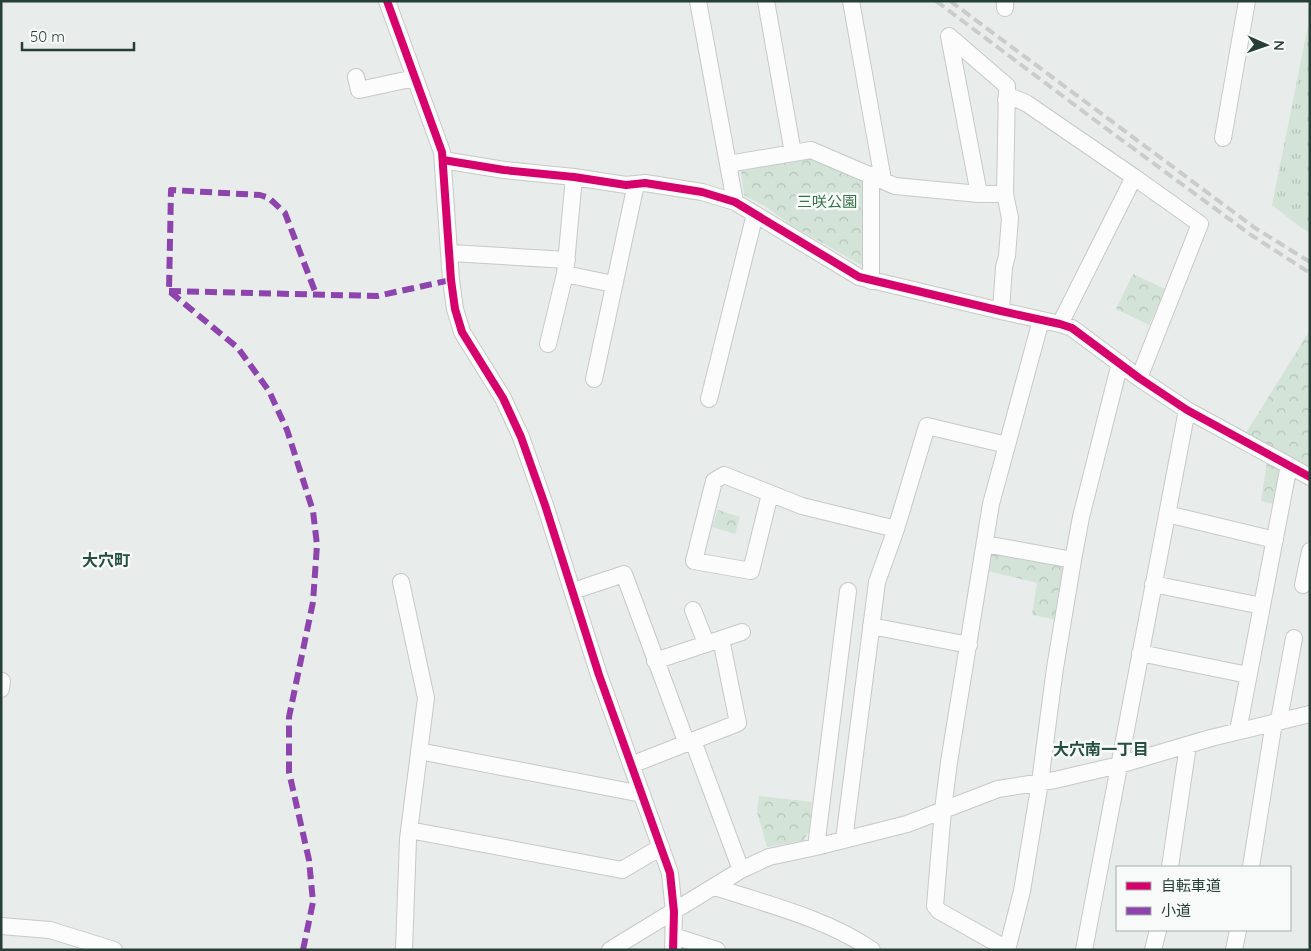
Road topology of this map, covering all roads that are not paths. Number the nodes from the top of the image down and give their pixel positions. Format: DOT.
graph roads {
  1 [pos="387,1"];
  2 [pos="698,1"];
  3 [pos="766,1"];
  4 [pos="851,1"];
  5 [pos="1247,1"];
  6 [pos="356,77"];
  7 [pos="415,78"];
  8 [pos="1007,93"];
  9 [pos="1223,138"];
  10 [pos="793,153"];
  11 [pos="443,160"];
  12 [pos="728,164"];
  13 [pos="574,177"];
  14 [pos="1134,177"];
  15 [pos="877,178"];
  16 [pos="636,184"];
  17 [pos="979,194"];
  18 [pos="1005,194"];
  19 [pos="735,202"];
  20 [pos="755,214"];
  21 [pos="450,253"];
  22 [pos="566,267"];
  23 [pos="871,281"];
  24 [pos="613,284"];
  25 [pos="1001,311"];
  26 [pos="1042,320"];
  27 [pos="1060,324"];
  28 [pos="548,344"];
  29 [pos="1120,364"];
  30 [pos="1139,378"];
  31 [pos="594,379"];
  32 [pos="709,399"];
  33 [pos="1186,410"];
  34 [pos="1007,444"];
  35 [pos="1289,465"];
  36 [pos="1310,478"];
  37 [pos="770,494"];
  38 [pos="1167,514"];
  39 [pos="896,529"];
  40 [pos="1275,540"];
  41 [pos="985,544"];
  42 [pos="1310,551"];
  43 [pos="1073,560"];
  44 [pos="401,582"];
  45 [pos="1153,584"];
  46 [pos="1302,585"];
  47 [pos="573,591"];
  48 [pos="848,591"];
  49 [pos="1262,606"];
  50 [pos="693,610"];
  51 [pos="871,626"];
  52 [pos="742,632"];
  53 [pos="1294,638"];
  54 [pos="714,641"];
  55 [pos="969,645"];
  56 [pos="1140,653"];
  57 [pos="655,661"];
  58 [pos="1248,675"];
  59 [pos="1310,714"];
  60 [pos="1276,721"];
  61 [pos="1238,731"];
  62 [pos="690,742"];
  63 [pos="1188,745"];
  64 [pos="419,751"];
  65 [pos="1119,764"];
  66 [pos="631,765"];
  67 [pos="1040,782"];
  68 [pos="642,794"];
  69 [pos="943,810"];
  70 [pos="409,830"];
  71 [pos="844,840"];
  72 [pos="661,847"];
  73 [pos="816,847"];
  74 [pos="1170,866"];
  75 [pos="1251,866"];
  76 [pos="742,870"];
  77 [pos="715,887"];
  78 [pos="674,912"];
  79 [pos="1,926"];
  80 [pos="1158,931"];
  81 [pos="1238,931"];
  82 [pos="674,943"];
  83 [pos="114,950"];
  84 [pos="404,950"];
  85 [pos="610,950"];
  86 [pos="717,950"];
  87 [pos="872,950"];
  88 [pos="1007,950"];
  89 [pos="1084,950"];
  90 [pos="1153,950"];
  91 [pos="1234,950"];
  1 -- 7 [label="street"];
  2 -- 12 [label="street"];
  3 -- 10 [label="street"];
  4 -- 15 [label="street"];
  5 -- 9 [label="street"];
  6 -- 7 [label="street"];
  7 -- 11 [label="street"];
  8 -- 14 [label="street"];
  8 -- 17 [label="street"];
  8 -- 18 [label="street"];
  10 -- 12 [label="street"];
  10 -- 15 [label="street"];
  11 -- 13 [label="street"];
  11 -- 21 [label="street"];
  12 -- 19 [label="street"];
  13 -- 16 [label="street"];
  13 -- 22 [label="street"];
  14 -- 27 [label="street"];
  14 -- 30 [label="street"];
  15 -- 17 [label="street"];
  15 -- 23 [label="street"];
  16 -- 19 [label="street"];
  16 -- 24 [label="street"];
  17 -- 18 [label="street"];
  18 -- 25 [label="street"];
  19 -- 20 [label="street"];
  20 -- 23 [label="street"];
  20 -- 32 [label="street"];
  21 -- 22 [label="street"];
  21 -- 47 [label="street"];
  22 -- 24 [label="street"];
  22 -- 28 [label="street"];
  23 -- 25 [label="street"];
  24 -- 31 [label="street"];
  25 -- 26 [label="street"];
  26 -- 27 [label="street"];
  26 -- 34 [label="street"];
  27 -- 29 [label="street"];
  29 -- 30 [label="street"];
  29 -- 43 [label="street"];
  30 -- 33 [label="street"];
  33 -- 35 [label="street"];
  33 -- 38 [label="street"];
  34 -- 39 [label="street"];
  34 -- 41 [label="street"];
  35 -- 36 [label="street"];
  35 -- 40 [label="street"];
  37 -- 37 [label="street"];
  37 -- 39 [label="street"];
  38 -- 40 [label="street"];
  38 -- 45 [label="street"];
  39 -- 51 [label="street"];
  40 -- 49 [label="street"];
  41 -- 43 [label="street"];
  41 -- 55 [label="street"];
  42 -- 46 [label="street"];
  43 -- 67 [label="street"];
  44 -- 64 [label="street"];
  45 -- 49 [label="street"];
  45 -- 56 [label="street"];
  47 -- 57 [label="street"];
  47 -- 66 [label="street"];
  48 -- 73 [label="street"];
  49 -- 58 [label="street"];
  50 -- 54 [label="street"];
  51 -- 55 [label="street"];
  51 -- 71 [label="street"];
  52 -- 54 [label="street"];
  53 -- 60 [label="street"];
  54 -- 57 [label="street"];
  54 -- 62 [label="street"];
  55 -- 69 [label="street"];
  56 -- 58 [label="street"];
  56 -- 65 [label="street"];
  57 -- 62 [label="street"];
  58 -- 61 [label="street"];
  59 -- 60 [label="street"];
  60 -- 61 [label="street"];
  60 -- 75 [label="street"];
  61 -- 63 [label="street"];
  62 -- 66 [label="street"];
  62 -- 76 [label="street"];
  63 -- 65 [label="street"];
  63 -- 74 [label="street"];
  64 -- 68 [label="street"];
  64 -- 70 [label="street"];
  65 -- 67 [label="street"];
  65 -- 89 [label="street"];
  66 -- 68 [label="street"];
  67 -- 69 [label="street"];
  67 -- 88 [label="street"];
  68 -- 72 [label="street"];
  69 -- 71 [label="street"];
  69 -- 88 [label="street"];
  70 -- 72 [label="street"];
  70 -- 84 [label="street"];
  71 -- 73 [label="street"];
  72 -- 78 [label="street"];
  73 -- 76 [label="street"];
  76 -- 77 [label="street"];
  77 -- 78 [label="street"];
  77 -- 87 [label="street"];
  78 -- 82 [label="street"];
  78 -- 85 [label="street"];
  79 -- 83 [label="street"];
  80 -- 90 [label="street"];
  81 -- 91 [label="street"];
  82 -- 86 [label="street"];
}
